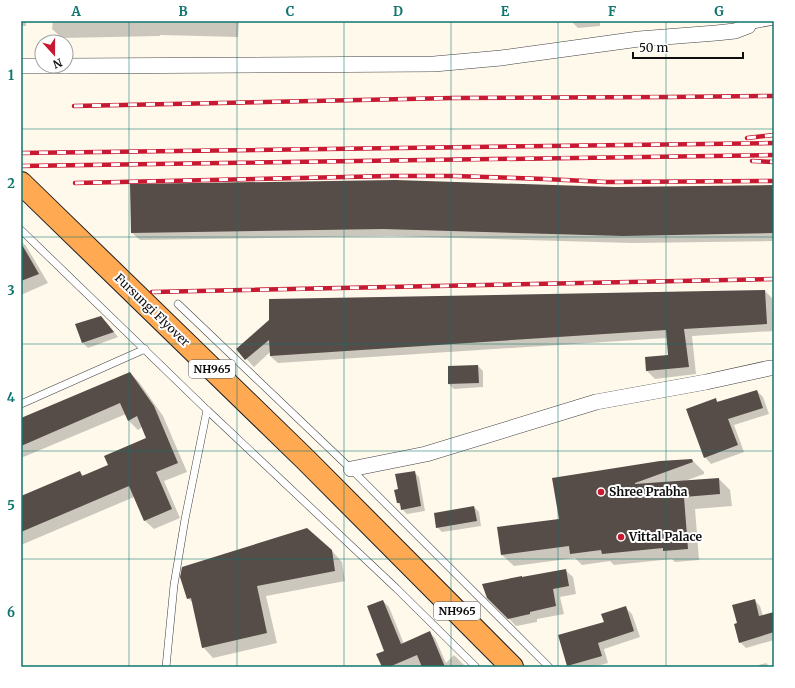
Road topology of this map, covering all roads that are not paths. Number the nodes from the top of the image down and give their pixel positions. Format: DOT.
graph roads {
  1 [pos="774,21"];
  2 [pos="749,24"];
  3 [pos="21,66"];
  4 [pos="34,66"];
  5 [pos="74,66"];
  6 [pos="21,183"];
  7 [pos="21,230"];
  8 [pos="178,304"];
  9 [pos="144,349"];
  10 [pos="774,368"];
  11 [pos="21,404"];
  12 [pos="207,410"];
  13 [pos="351,469"];
  14 [pos="166,667"];
  15 [pos="476,667"];
  16 [pos="512,667"];
  17 [pos="548,667"];
  1 -- 2 [label="lane"];
  2 -- 5 [label="street"];
  3 -- 4 [label="street"];
  6 -- 16 [label="highway, Fursungi Flyover / NH965"];
  7 -- 9 [label="lane"];
  8 -- 13 [label="lane"];
  9 -- 11 [label="lane"];
  9 -- 12 [label="lane"];
  10 -- 13 [label="street"];
  12 -- 14 [label="lane"];
  12 -- 15 [label="lane"];
  13 -- 17 [label="lane"];
}
